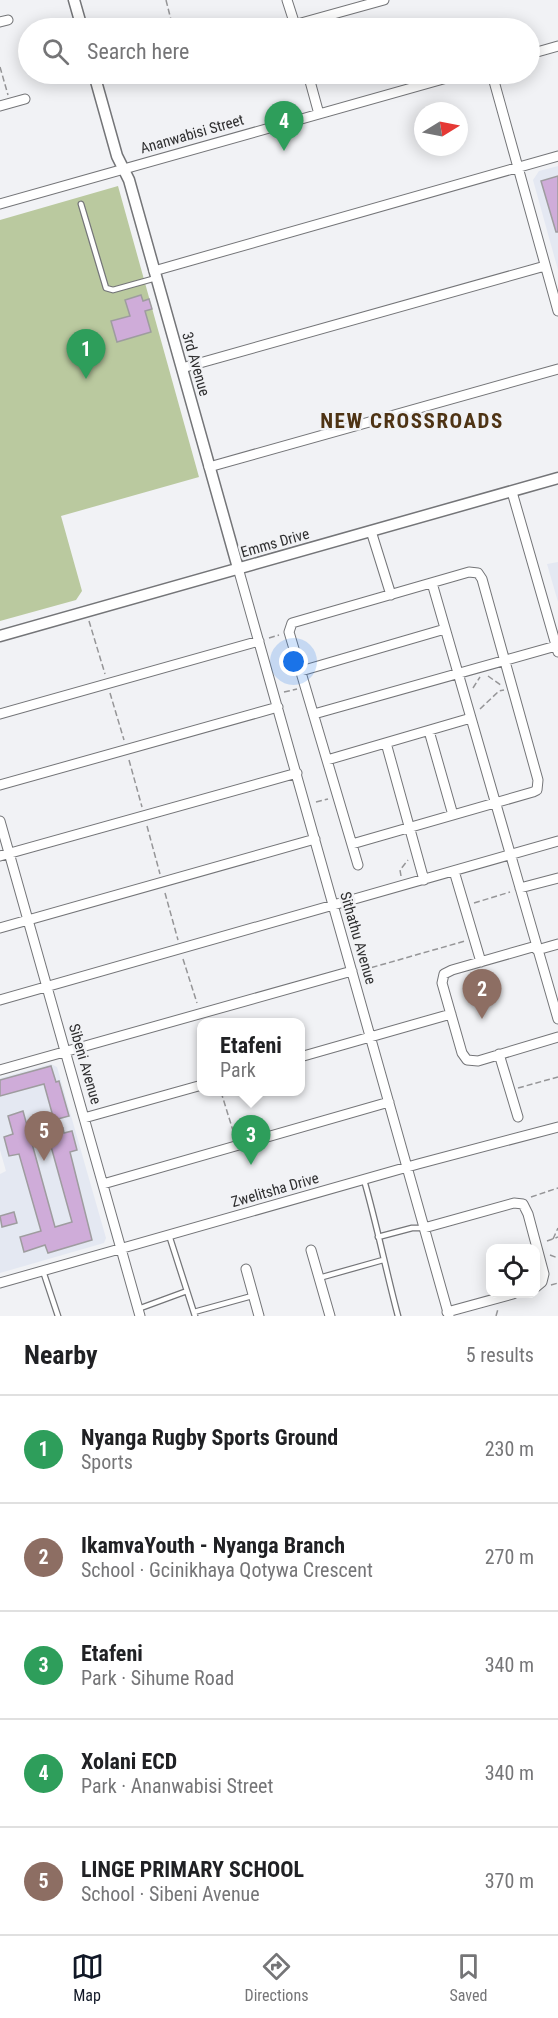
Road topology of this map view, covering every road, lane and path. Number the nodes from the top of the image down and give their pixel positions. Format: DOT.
graph roads {
  1 [pos="74,0"];
  2 [pos="166,0"];
  3 [pos="287,0"];
  4 [pos="384,0"];
  5 [pos="79,18"];
  6 [pos="171,18"];
  7 [pos="293,18"];
  8 [pos="325,18"];
  9 [pos="558,46"];
  10 [pos="540,51"];
  11 [pos="0,67"];
  12 [pos="97,84"];
  13 [pos="311,84"];
  14 [pos="426,84"];
  15 [pos="495,84"];
  16 [pos="25,99"];
  17 [pos="10,103"];
  18 [pos="0,106"];
  19 [pos="319,114"];
  20 [pos="558,156"];
  21 [pos="518,168"];
  22 [pos="123,169"];
  23 [pos="0,204"];
  24 [pos="81,204"];
  25 [pos="545,266"];
  26 [pos="155,274"];
  27 [pos="558,311"];
  28 [pos="182,369"];
  29 [pos="558,369"];
  30 [pos="209,467"];
  31 [pos="558,478"];
  32 [pos="512,492"];
  33 [pos="371,531"];
  34 [pos="238,568"];
  35 [pos="432,583"];
  36 [pos="391,595"];
  37 [pos="445,629"];
  38 [pos="289,632"];
  39 [pos="0,636"];
  40 [pos="260,641"];
  41 [pos="557,649"];
  42 [pos="505,660"];
  43 [pos="301,671"];
  44 [pos="458,674"];
  45 [pos="306,687"];
  46 [pos="275,695"];
  47 [pos="465,699"];
  48 [pos="278,707"];
  49 [pos="0,714"];
  50 [pos="314,714"];
  51 [pos="471,718"];
  52 [pos="429,731"];
  53 [pos="386,743"];
  54 [pos="327,760"];
  55 [pos="297,773"];
  56 [pos="0,785"];
  57 [pos="338,796"];
  58 [pos="496,803"];
  59 [pos="305,805"];
  60 [pos="453,815"];
  61 [pos="0,821"];
  62 [pos="410,827"];
  63 [pos="315,839"];
  64 [pos="558,841"];
  65 [pos="352,844"];
  66 [pos="416,851"];
  67 [pos="511,854"];
  68 [pos="5,855"];
  69 [pos="358,865"];
  70 [pos="454,871"];
  71 [pos="558,878"];
  72 [pos="424,880"];
  73 [pos="401,886"];
  74 [pos="520,888"];
  75 [pos="334,906"];
  76 [pos="465,906"];
  77 [pos="28,920"];
  78 [pos="0,928"];
  79 [pos="474,938"];
  80 [pos="558,944"];
  81 [pos="537,948"];
  82 [pos="481,962"];
  83 [pos="352,971"];
  84 [pos="47,986"];
  85 [pos="0,1000"];
  86 [pos="451,1014"];
  87 [pos="557,1014"];
  88 [pos="370,1037"];
  89 [pos="558,1037"];
  90 [pos="65,1052"];
  91 [pos="499,1054"];
  92 [pos="305,1056"];
  93 [pos="0,1070"];
  94 [pos="558,1077"];
  95 [pos="197,1086"];
  96 [pos="510,1090"];
  97 [pos="222,1096"];
  98 [pos="389,1102"];
  99 [pos="518,1117"];
  100 [pos="84,1118"];
  101 [pos="558,1127"];
  102 [pos="238,1146"];
  103 [pos="407,1167"];
  104 [pos="364,1180"];
  105 [pos="103,1184"];
  106 [pos="558,1188"];
  107 [pos="523,1204"];
  108 [pos="424,1228"];
  109 [pos="558,1228"];
  110 [pos="169,1235"];
  111 [pos="378,1238"];
  112 [pos="552,1239"];
  113 [pos="535,1244"];
  114 [pos="121,1249"];
  115 [pos="311,1250"];
  116 [pos="383,1260"];
  117 [pos="540,1261"];
  118 [pos="246,1269"];
  119 [pos="43,1271"];
  120 [pos="319,1278"];
  121 [pos="0,1283"];
  122 [pos="540,1284"];
  123 [pos="187,1291"];
  124 [pos="253,1296"];
  125 [pos="498,1298"];
  126 [pos="139,1313"];
  127 [pos="195,1314"];
  128 [pos="448,1314"];
  129 [pos="58,1316"];
  130 [pos="259,1316"];
  131 [pos="330,1316"];
  132 [pos="398,1316"];
  1 -- 5 [label="street"];
  2 -- 6 [label="path"];
  3 -- 7 [label="street"];
  4 -- 8 [label="street"];
  9 -- 10 [label="street"];
  11 -- 17 [label="path"];
  12 -- 22 [label="street, 3rd Avenue"];
  13 -- 19 [label="street"];
  14 -- 19 [label="street, Ananwabisi Street"];
  15 -- 21 [label="street"];
  16 -- 17 [label="street"];
  17 -- 18 [label="street"];
  19 -- 22 [label="street, Ananwabisi Street"];
  20 -- 21 [label="street"];
  21 -- 25 [label="street"];
  21 -- 26 [label="street"];
  22 -- 23 [label="street, Ananwabisi Street"];
  22 -- 26 [label="street, 3rd Avenue"];
  24 -- 26 [label="lane"];
  25 -- 27 [label="street"];
  25 -- 28 [label="street"];
  26 -- 28 [label="street, 3rd Avenue"];
  28 -- 30 [label="street, 3rd Avenue"];
  29 -- 30 [label="street"];
  30 -- 34 [label="street, 3rd Avenue"];
  31 -- 32 [label="street, Emms Drive"];
  32 -- 33 [label="street, Emms Drive"];
  32 -- 41 [label="street"];
  33 -- 34 [label="street, Emms Drive"];
  33 -- 36 [label="street"];
  34 -- 39 [label="street, Emms Drive"];
  34 -- 40 [label="street, Sithathu Avenue"];
  35 -- 36 [label="street"];
  35 -- 37 [label="street"];
  35 -- 42 [label="street"];
  36 -- 38 [label="street"];
  37 -- 43 [label="street"];
  37 -- 44 [label="street"];
  38 -- 40 [label="path"];
  38 -- 43 [label="street"];
  40 -- 46 [label="street, Sithathu Avenue"];
  40 -- 49 [label="street"];
  41 -- 42 [label="street"];
  42 -- 44 [label="street"];
  42 -- 58 [label="street"];
  43 -- 45 [label="street"];
  44 -- 47 [label="street"];
  44 -- 50 [label="street"];
  45 -- 46 [label="path"];
  45 -- 50 [label="street"];
  46 -- 48 [label="street, Sithathu Avenue"];
  47 -- 51 [label="street"];
  47 -- 51 [label="path"];
  48 -- 55 [label="street, Sithathu Avenue"];
  48 -- 56 [label="street"];
  50 -- 54 [label="street"];
  51 -- 52 [label="street"];
  51 -- 58 [label="street"];
  52 -- 53 [label="street"];
  52 -- 60 [label="street"];
  53 -- 54 [label="street"];
  53 -- 62 [label="street"];
  54 -- 57 [label="street"];
  55 -- 59 [label="street, Sithathu Avenue"];
  55 -- 68 [label="street"];
  57 -- 59 [label="path"];
  57 -- 65 [label="street"];
  58 -- 60 [label="street"];
  58 -- 67 [label="street"];
  59 -- 63 [label="street, Sithathu Avenue"];
  60 -- 62 [label="street"];
  61 -- 68 [label="street, Sibeni Avenue"];
  62 -- 65 [label="street"];
  62 -- 66 [label="street"];
  63 -- 75 [label="street, Sithathu Avenue"];
  63 -- 77 [label="street"];
  64 -- 67 [label="street"];
  65 -- 69 [label="street"];
  66 -- 72 [label="street"];
  66 -- 73 [label="path"];
  67 -- 70 [label="street"];
  67 -- 74 [label="street"];
  68 -- 77 [label="street, Sibeni Avenue"];
  70 -- 72 [label="street"];
  70 -- 76 [label="street"];
  71 -- 74 [label="street"];
  72 -- 73 [label="street"];
  73 -- 75 [label="street"];
  74 -- 76 [label="path"];
  74 -- 81 [label="street"];
  75 -- 83 [label="street, Sithathu Avenue"];
  75 -- 84 [label="street"];
  76 -- 79 [label="street"];
  77 -- 78 [label="street"];
  77 -- 84 [label="street, Sibeni Avenue"];
  79 -- 82 [label="street"];
  79 -- 83 [label="path"];
  80 -- 81 [label="street"];
  81 -- 82 [label="street"];
  81 -- 87 [label="street"];
  82 -- 86 [label="street"];
  83 -- 88 [label="street, Sithathu Avenue"];
  83 -- 90 [label="street"];
  84 -- 85 [label="street"];
  84 -- 90 [label="street, Sibeni Avenue"];
  86 -- 88 [label="street"];
  86 -- 91 [label="street"];
  88 -- 92 [label="street"];
  88 -- 98 [label="street, Sithathu Avenue"];
  89 -- 91 [label="street"];
  90 -- 93 [label="street"];
  90 -- 100 [label="street, Sibeni Avenue"];
  91 -- 96 [label="street"];
  94 -- 96 [label="path"];
  95 -- 100 [label="street"];
  96 -- 99 [label="street"];
  97 -- 102 [label="path"];
  98 -- 102 [label="street"];
  98 -- 103 [label="street, Sithathu Avenue"];
  100 -- 105 [label="street, Sibeni Avenue"];
  101 -- 103 [label="street, Zwelitsha Drive"];
  102 -- 105 [label="street"];
  103 -- 104 [label="street, Zwelitsha Drive"];
  103 -- 108 [label="street, Sithathu Avenue"];
  104 -- 110 [label="street, Zwelitsha Drive"];
  104 -- 111 [label="lane"];
  105 -- 114 [label="street, Sibeni Avenue"];
  106 -- 107 [label="path"];
  107 -- 108 [label="street"];
  107 -- 113 [label="street"];
  108 -- 111 [label="lane"];
  108 -- 128 [label="street, Sithathu Avenue"];
  109 -- 112 [label="path"];
  110 -- 114 [label="street, Zwelitsha Drive"];
  110 -- 123 [label="lane"];
  111 -- 116 [label="lane"];
  114 -- 119 [label="street, Zwelitsha Drive"];
  114 -- 126 [label="street, Sibeni Avenue"];
  115 -- 120 [label="street"];
  116 -- 120 [label="lane"];
  116 -- 132 [label="lane"];
  117 -- 122 [label="street"];
  118 -- 124 [label="street"];
  119 -- 121 [label="street, Zwelitsha Drive"];
  119 -- 129 [label="lane"];
  120 -- 131 [label="street"];
  123 -- 126 [label="lane"];
  123 -- 127 [label="lane"];
  124 -- 127 [label="lane"];
  124 -- 130 [label="street"];
  125 -- 128 [label="street"];
}
